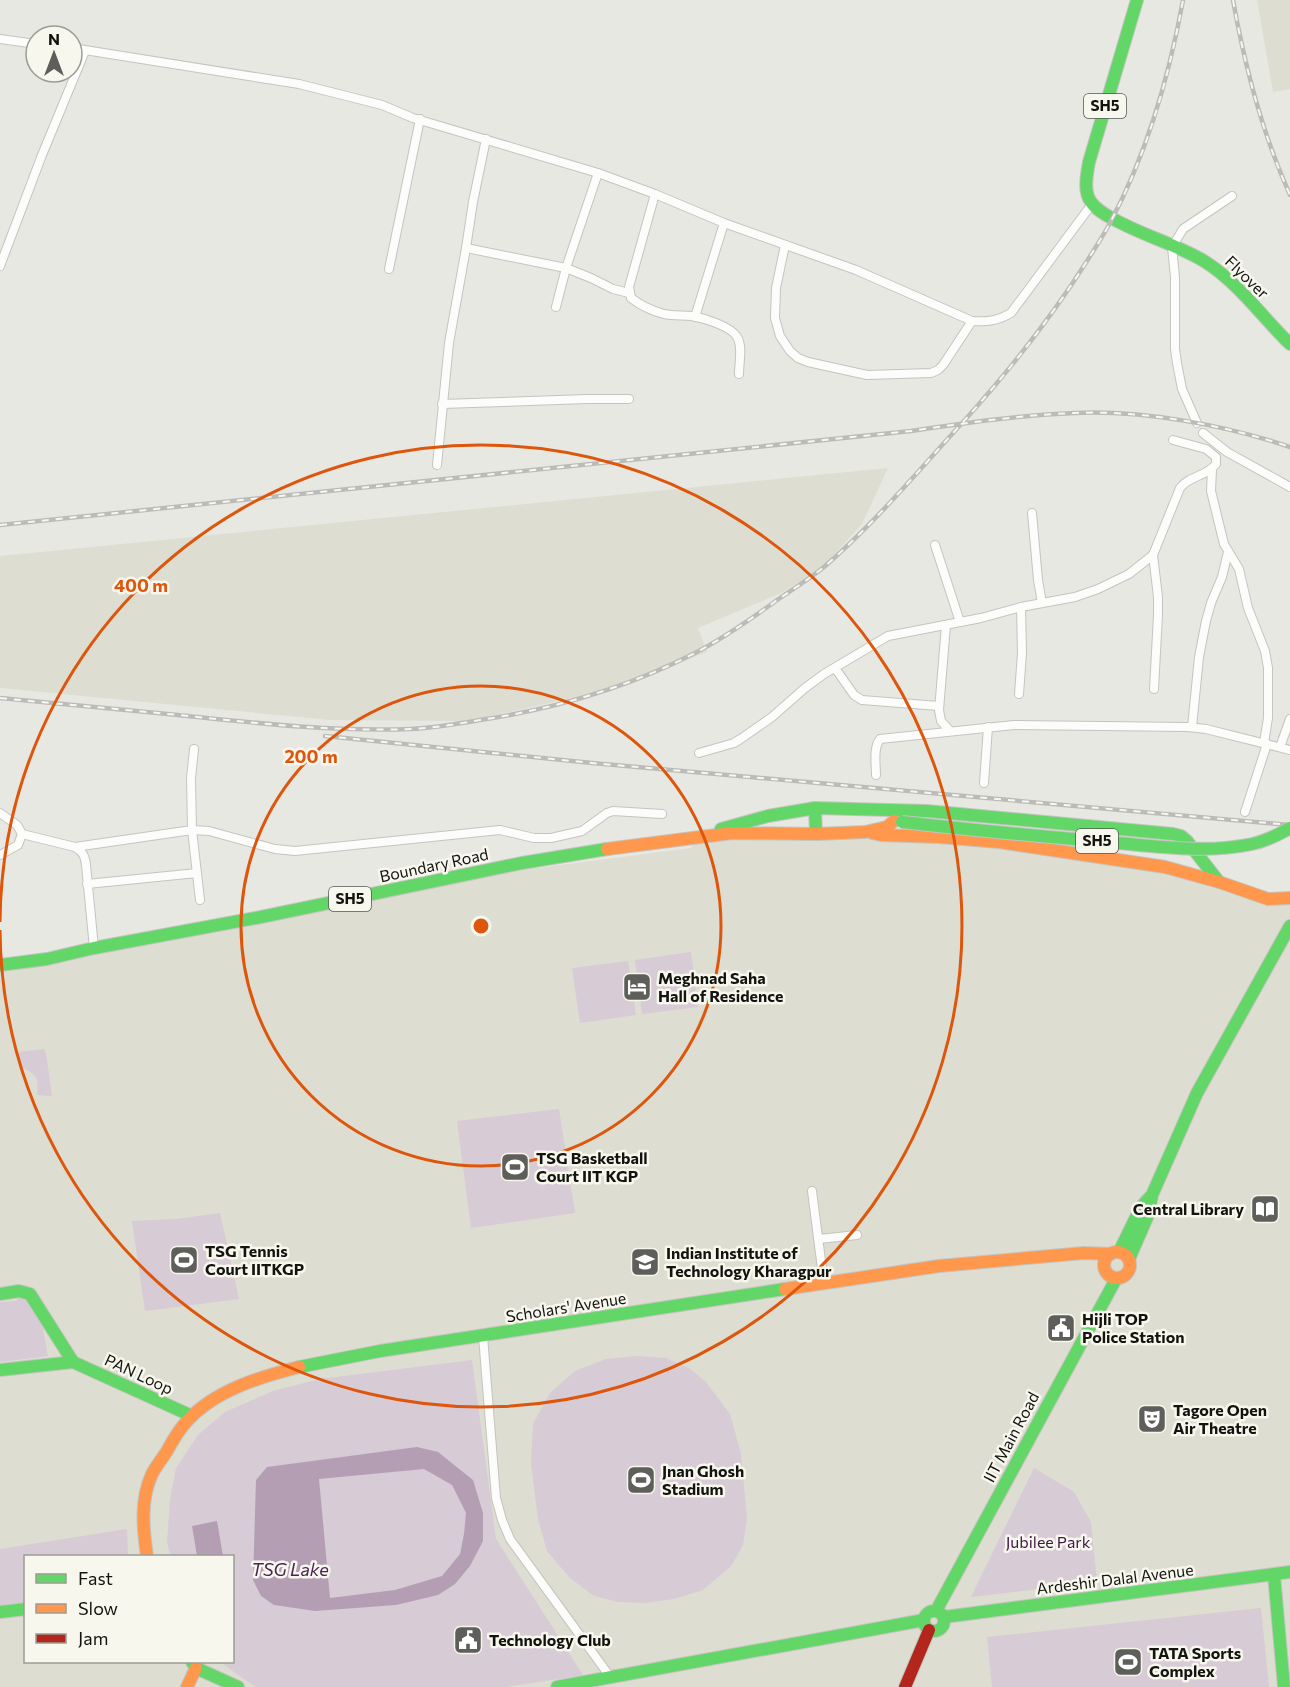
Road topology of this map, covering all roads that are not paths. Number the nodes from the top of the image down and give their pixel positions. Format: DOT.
graph roads {
  1 [pos="1137,0"];
  2 [pos="0,39"];
  3 [pos="24,42"];
  4 [pos="85,51"];
  5 [pos="420,119"];
  6 [pos="486,139"];
  7 [pos="598,173"];
  8 [pos="655,194"];
  9 [pos="1232,196"];
  10 [pos="1092,204"];
  11 [pos="724,223"];
  12 [pos="785,245"];
  13 [pos="1172,247"];
  14 [pos="466,248"];
  15 [pos="0,266"];
  16 [pos="566,268"];
  17 [pos="389,269"];
  18 [pos="629,293"];
  19 [pos="556,307"];
  20 [pos="695,317"];
  21 [pos="972,321"];
  22 [pos="1290,344"];
  23 [pos="739,374"];
  24 [pos="629,399"];
  25 [pos="442,404"];
  26 [pos="1197,423"];
  27 [pos="1203,433"];
  28 [pos="1173,440"];
  29 [pos="437,465"];
  30 [pos="1212,469"];
  31 [pos="1290,487"];
  32 [pos="1032,513"];
  33 [pos="935,545"];
  34 [pos="1228,552"];
  35 [pos="1153,555"];
  36 [pos="1042,603"];
  37 [pos="1021,607"];
  38 [pos="960,622"];
  39 [pos="946,625"];
  40 [pos="835,668"];
  41 [pos="1154,689"];
  42 [pos="1018,694"];
  43 [pos="939,706"];
  44 [pos="1290,719"];
  45 [pos="988,727"];
  46 [pos="1192,727"];
  47 [pos="950,731"];
  48 [pos="1266,743"];
  49 [pos="1280,747"];
  50 [pos="194,749"];
  51 [pos="1290,750"];
  52 [pos="699,753"];
  53 [pos="876,776"];
  54 [pos="984,783"];
  55 [pos="815,808"];
  56 [pos="878,809"];
  57 [pos="0,813"];
  58 [pos="1245,813"];
  59 [pos="662,814"];
  60 [pos="898,822"];
  61 [pos="1290,828"];
  62 [pos="192,830"];
  63 [pos="865,832"];
  64 [pos="22,834"];
  65 [pos="816,834"];
  66 [pos="700,836"];
  67 [pos="75,847"];
  68 [pos="0,855"];
  69 [pos="197,873"];
  70 [pos="1219,882"];
  71 [pos="87,884"];
  72 [pos="1290,898"];
  73 [pos="200,900"];
  74 [pos="1290,926"];
  75 [pos="94,948"];
  76 [pos="0,965"];
  77 [pos="812,1191"];
  78 [pos="857,1235"];
  79 [pos="819,1239"];
  80 [pos="1119,1255"];
  81 [pos="1116,1279"];
  82 [pos="824,1284"];
  83 [pos="0,1294"];
  84 [pos="483,1336"];
  85 [pos="73,1362"];
  86 [pos="0,1370"];
  87 [pos="192,1416"];
  88 [pos="147,1555"];
  89 [pos="1290,1572"];
  90 [pos="1274,1575"];
  91 [pos="24,1610"];
  92 [pos="0,1612"];
  93 [pos="940,1614"];
  94 [pos="927,1625"];
  95 [pos="194,1665"];
  96 [pos="612,1678"];
  97 [pos="187,1687"];
  98 [pos="238,1687"];
  99 [pos="557,1687"];
  100 [pos="904,1687"];
  101 [pos="1284,1687"];
  1 -- 10 [label="street, SH5"];
  2 -- 3 [label="street"];
  4 -- 5 [label="street"];
  4 -- 15 [label="street"];
  5 -- 6 [label="street"];
  5 -- 17 [label="street"];
  6 -- 7 [label="street"];
  6 -- 14 [label="street"];
  7 -- 8 [label="street"];
  7 -- 16 [label="street"];
  8 -- 11 [label="street"];
  8 -- 18 [label="street"];
  9 -- 13 [label="street"];
  10 -- 13 [label="street, Flyover"];
  10 -- 21 [label="street"];
  11 -- 12 [label="street"];
  11 -- 20 [label="street"];
  12 -- 21 [label="street"];
  12 -- 21 [label="street"];
  13 -- 22 [label="street, Flyover"];
  13 -- 26 [label="street"];
  14 -- 16 [label="street"];
  14 -- 25 [label="street"];
  16 -- 18 [label="street"];
  16 -- 19 [label="street"];
  18 -- 20 [label="street"];
  20 -- 23 [label="street"];
  24 -- 25 [label="street"];
  25 -- 29 [label="street"];
  27 -- 31 [label="street"];
  28 -- 30 [label="street"];
  30 -- 34 [label="street"];
  30 -- 35 [label="street"];
  32 -- 36 [label="street"];
  33 -- 38 [label="street"];
  34 -- 46 [label="street"];
  34 -- 48 [label="street"];
  35 -- 36 [label="street"];
  35 -- 41 [label="street"];
  36 -- 37 [label="street"];
  37 -- 38 [label="street"];
  37 -- 42 [label="street"];
  38 -- 39 [label="street"];
  39 -- 40 [label="street"];
  39 -- 43 [label="street"];
  40 -- 43 [label="street"];
  40 -- 52 [label="street"];
  43 -- 47 [label="street"];
  44 -- 49 [label="street"];
  45 -- 46 [label="street"];
  45 -- 47 [label="street"];
  45 -- 54 [label="street"];
  46 -- 48 [label="street"];
  47 -- 53 [label="street"];
  48 -- 49 [label="street"];
  48 -- 58 [label="street"];
  49 -- 51 [label="street"];
  50 -- 62 [label="street"];
  55 -- 56 [label="street, Boundary Road"];
  55 -- 65 [label="street"];
  55 -- 66 [label="street, Boundary Road / SH5"];
  56 -- 60 [label="street"];
  56 -- 70 [label="street, Boundary Road"];
  57 -- 64 [label="street"];
  59 -- 62 [label="street"];
  60 -- 61 [label="street, SH5, bridge"];
  60 -- 63 [label="street, SH5"];
  62 -- 67 [label="street"];
  62 -- 69 [label="street"];
  63 -- 65 [label="street, Boundary Road / SH5"];
  63 -- 70 [label="street"];
  64 -- 67 [label="street"];
  64 -- 68 [label="street"];
  65 -- 66 [label="street, Boundary Road / SH5"];
  66 -- 75 [label="street, Boundary Road / SH5"];
  67 -- 71 [label="street"];
  69 -- 71 [label="street"];
  69 -- 73 [label="street"];
  70 -- 72 [label="street"];
  71 -- 75 [label="street"];
  74 -- 80 [label="street"];
  75 -- 76 [label="street, Boundary Road / SH5"];
  77 -- 79 [label="street"];
  78 -- 79 [label="street"];
  79 -- 82 [label="street"];
  80 -- 81 [label="street"];
  80 -- 81 [label="street"];
  80 -- 82 [label="street, Scholars' Avenue"];
  81 -- 93 [label="street, IIT Main Road"];
  82 -- 84 [label="street, Scholars' Avenue"];
  83 -- 85 [label="street"];
  84 -- 87 [label="street, Scholars' Avenue"];
  84 -- 96 [label="street"];
  85 -- 86 [label="street"];
  85 -- 87 [label="street, PAN Loop"];
  87 -- 88 [label="street, Scholars' Avenue"];
  89 -- 90 [label="street, Ardeshir Dalal Avenue"];
  90 -- 93 [label="street, Ardeshir Dalal Avenue"];
  90 -- 101 [label="street"];
  91 -- 92 [label="street"];
  93 -- 94 [label="street"];
  93 -- 94 [label="street"];
  94 -- 96 [label="street"];
  94 -- 100 [label="street"];
  95 -- 97 [label="street"];
  95 -- 98 [label="street"];
  96 -- 99 [label="street"];
}
